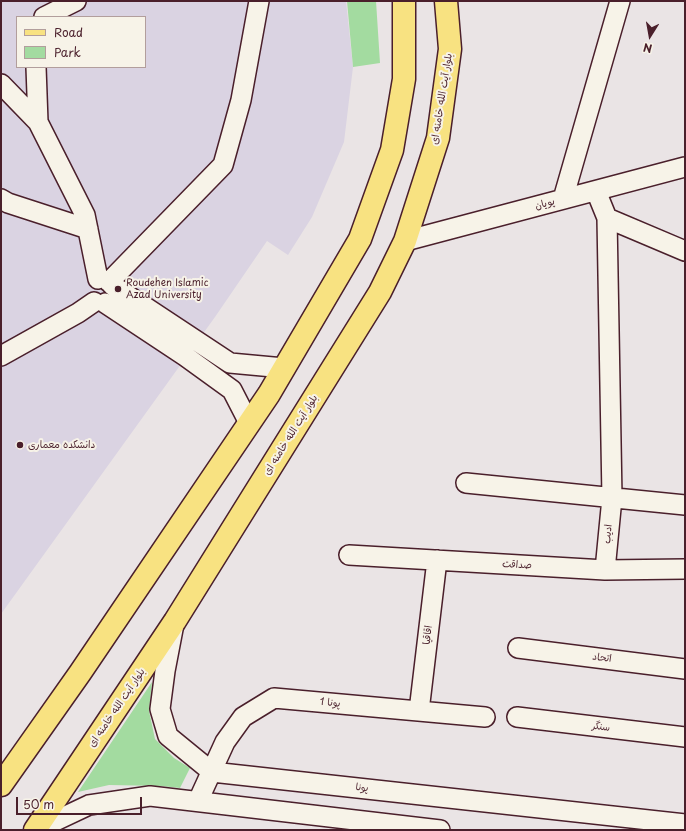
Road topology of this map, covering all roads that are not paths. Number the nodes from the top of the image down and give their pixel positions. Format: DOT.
graph roads {
  1 [pos="76,1"];
  2 [pos="259,1"];
  3 [pos="404,1"];
  4 [pos="446,1"];
  5 [pos="620,1"];
  6 [pos="46,16"];
  7 [pos="36,68"];
  8 [pos="1,84"];
  9 [pos="38,122"];
  10 [pos="685,167"];
  11 [pos="596,191"];
  12 [pos="1,199"];
  13 [pos="563,199"];
  14 [pos="607,218"];
  15 [pos="88,229"];
  16 [pos="405,241"];
  17 [pos="685,251"];
  18 [pos="106,282"];
  19 [pos="100,302"];
  20 [pos="1,356"];
  21 [pos="284,368"];
  22 [pos="249,423"];
  23 [pos="466,483"];
  24 [pos="612,498"];
  25 [pos="685,505"];
  26 [pos="349,555"];
  27 [pos="437,560"];
  28 [pos="685,569"];
  29 [pos="605,570"];
  30 [pos="175,621"];
  31 [pos="518,648"];
  32 [pos="685,669"];
  33 [pos="419,711"];
  34 [pos="485,717"];
  35 [pos="517,717"];
  36 [pos="685,737"];
  37 [pos="212,772"];
  38 [pos="1,785"];
  39 [pos="198,801"];
  40 [pos="685,824"];
  41 [pos="36,830"];
  42 [pos="440,830"];
  1 -- 6 [label="street"];
  2 -- 18 [label="street"];
  3 -- 21 [label="main road"];
  4 -- 16 [label="main road, بلوار آیت الله خامنه ای"];
  5 -- 13 [label="street"];
  7 -- 9 [label="street"];
  8 -- 9 [label="street"];
  9 -- 15 [label="street"];
  10 -- 11 [label="street, پویان"];
  11 -- 13 [label="street, پویان"];
  11 -- 14 [label="street"];
  12 -- 15 [label="street"];
  13 -- 16 [label="street, پویان"];
  14 -- 17 [label="street"];
  14 -- 24 [label="street, ادیب"];
  15 -- 18 [label="street"];
  16 -- 30 [label="main road, بلوار آیت الله خامنه ای"];
  18 -- 19 [label="street"];
  18 -- 21 [label="street"];
  19 -- 20 [label="street"];
  19 -- 22 [label="street"];
  21 -- 22 [label="main road"];
  22 -- 38 [label="main road"];
  23 -- 24 [label="street"];
  24 -- 25 [label="street"];
  24 -- 29 [label="street, ادیب"];
  26 -- 27 [label="street, صداقت"];
  27 -- 29 [label="street, صداقت"];
  27 -- 33 [label="street, اقاقیا"];
  28 -- 29 [label="street, صداقت"];
  30 -- 37 [label="street"];
  30 -- 41 [label="main road, بلوار آیت الله خامنه ای"];
  31 -- 32 [label="street, اتحاد"];
  33 -- 34 [label="street, پونا 1"];
  33 -- 37 [label="street, پونا 1"];
  35 -- 36 [label="street, سنگر"];
  37 -- 39 [label="street, پونا 1"];
  37 -- 40 [label="street, پونا"];
  39 -- 41 [label="street"];
  39 -- 42 [label="street"];
}
